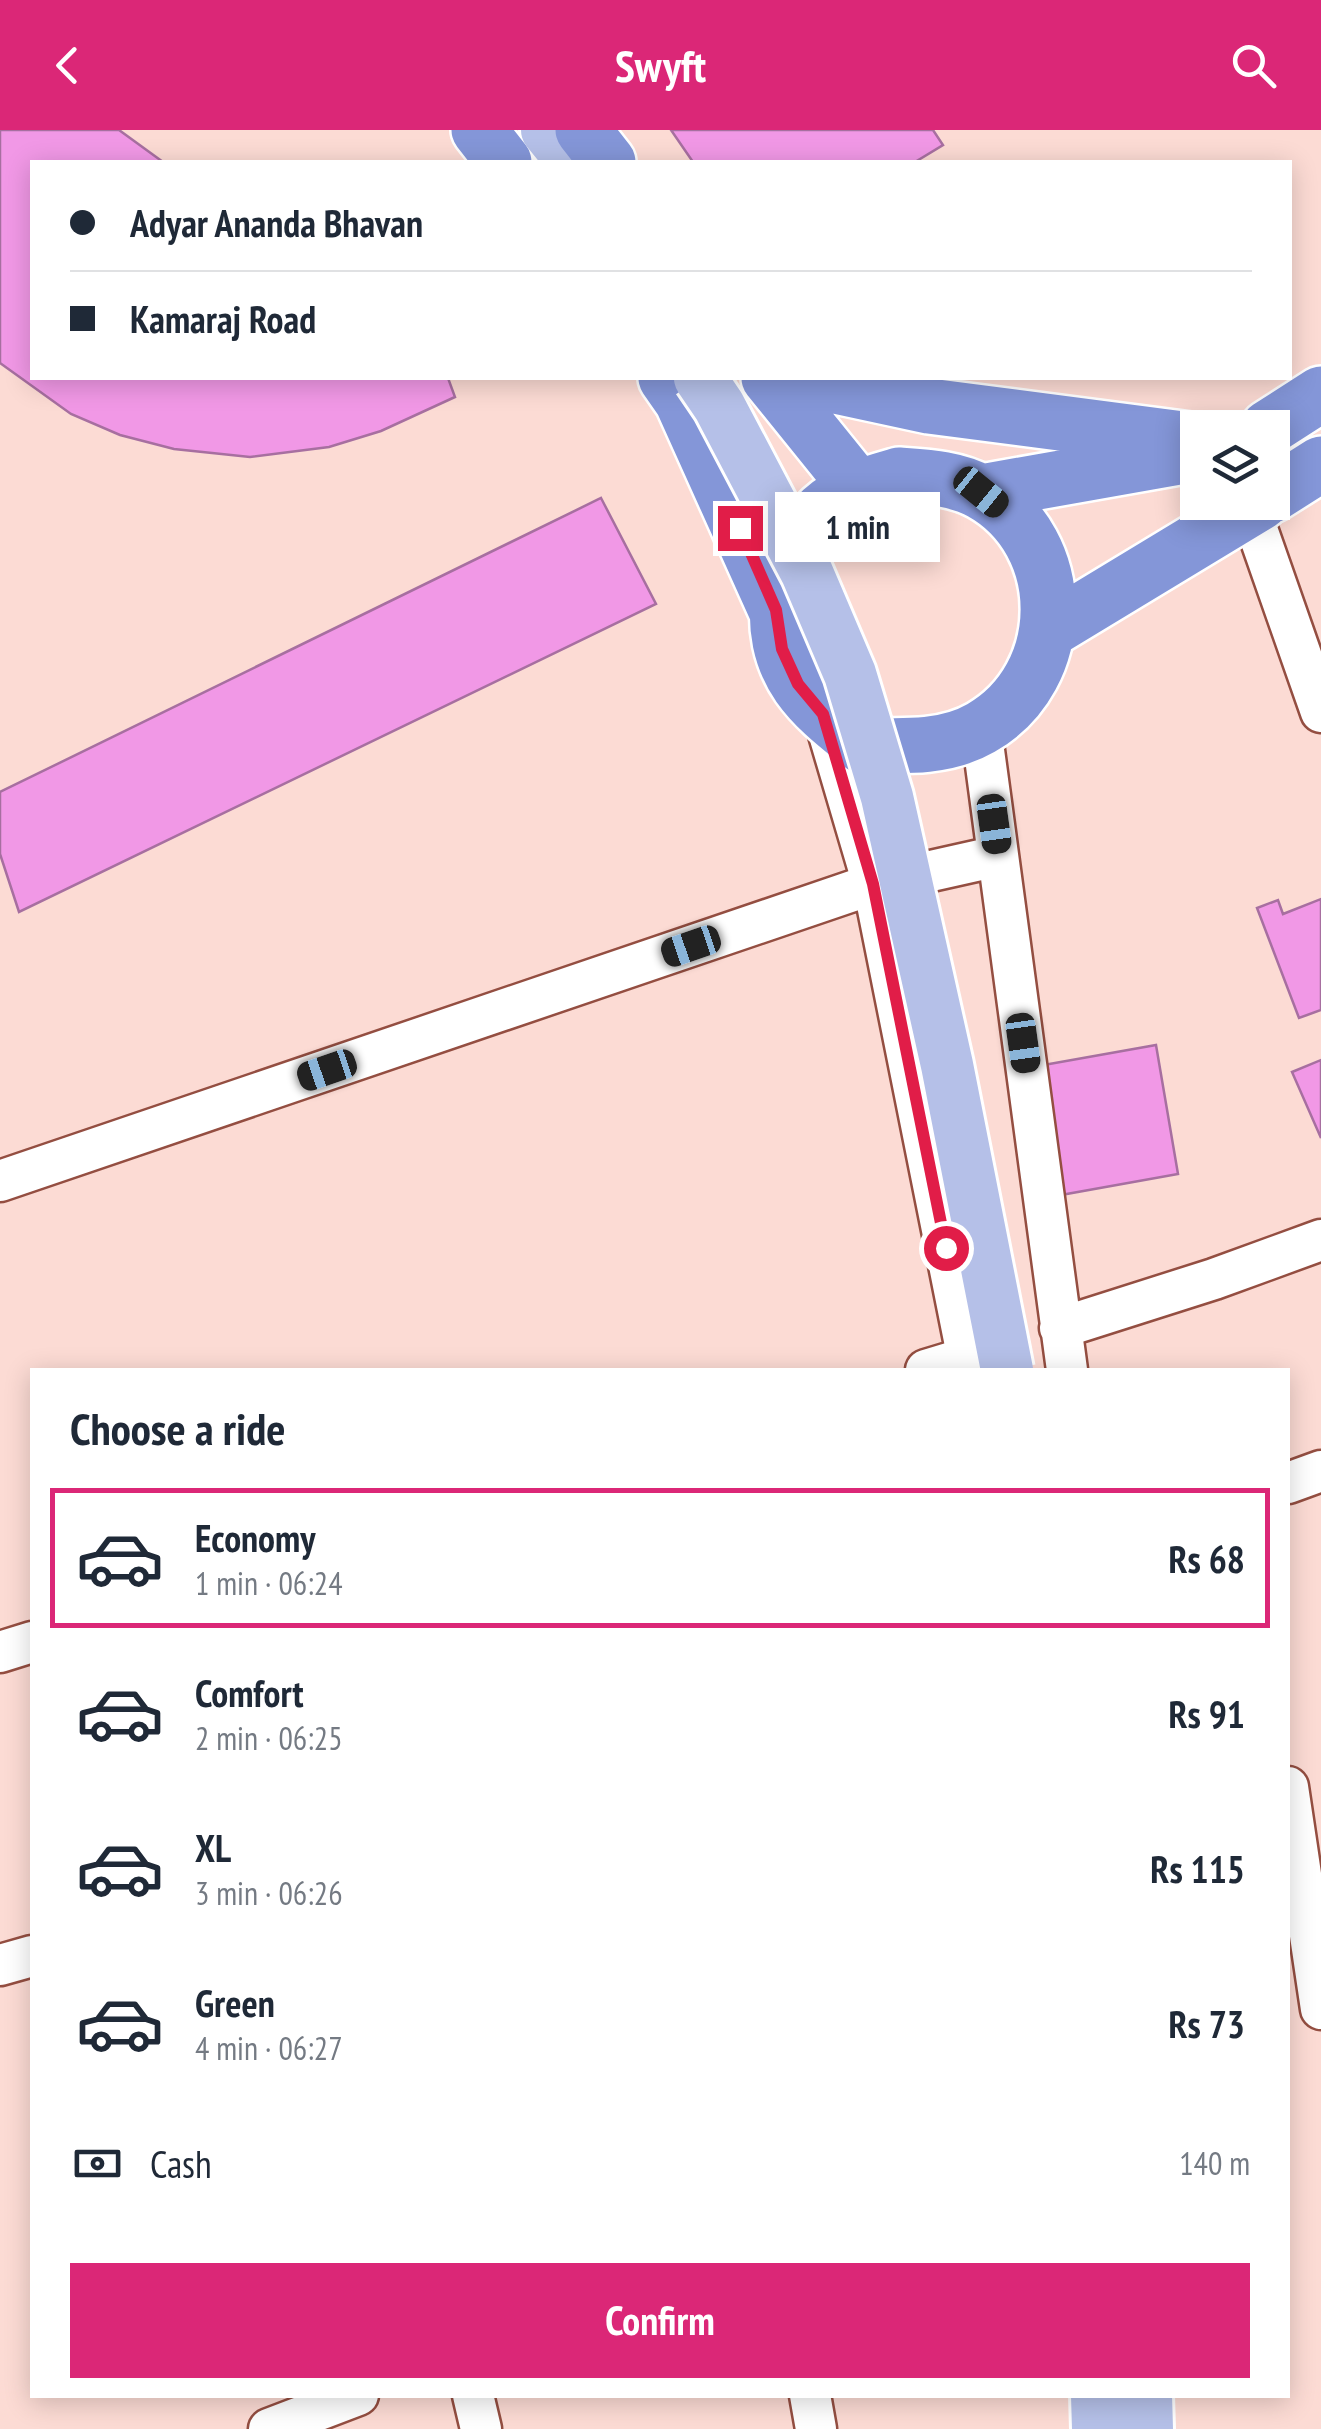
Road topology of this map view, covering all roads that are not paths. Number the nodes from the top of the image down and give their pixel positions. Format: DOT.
graph roads {
  1 [pos="479,130"];
  2 [pos="512,130"];
  3 [pos="546,130"];
  4 [pos="583,130"];
  5 [pos="502,160"];
  6 [pos="536,160"];
  7 [pos="571,160"];
  8 [pos="606,160"];
  9 [pos="729,380"];
  10 [pos="738,380"];
  11 [pos="771,380"];
  12 [pos="809,380"];
  13 [pos="683,385"];
  14 [pos="1321,394"];
  15 [pos="1290,414"];
  16 [pos="1180,439"];
  17 [pos="1180,457"];
  18 [pos="1321,464"];
  19 [pos="1290,484"];
  20 [pos="858,487"];
  21 [pos="981,492"];
  22 [pos="1231,520"];
  23 [pos="1266,520"];
  24 [pos="776,610"];
  25 [pos="1048,631"];
  26 [pos="1321,712"];
  27 [pos="823,714"];
  28 [pos="982,728"];
  29 [pos="998,856"];
  30 [pos="873,884"];
  31 [pos="0,1181"];
  32 [pos="1321,1240"];
  33 [pos="1047,1349"];
  34 [pos="982,1366"];
  35 [pos="954,1368"];
  36 [pos="1065,1368"];
  37 [pos="1321,1471"];
  38 [pos="1290,1482"];
  39 [pos="30,1643"];
  40 [pos="0,1652"];
  41 [pos="1290,1800"];
  42 [pos="30,1956"];
  43 [pos="0,1964"];
  44 [pos="1320,1994"];
  45 [pos="350,2398"];
  46 [pos="473,2398"];
  47 [pos="811,2398"];
  48 [pos="1097,2398"];
  49 [pos="1146,2398"];
  50 [pos="269,2429"];
  51 [pos="481,2429"];
  52 [pos="816,2429"];
  53 [pos="1098,2429"];
  54 [pos="1147,2429"];
  1 -- 5 [label="highway"];
  2 -- 6 [label="main road"];
  3 -- 7 [label="main road"];
  4 -- 8 [label="highway"];
  9 -- 13 [label="highway"];
  10 -- 33 [label="main road"];
  11 -- 20 [label="highway"];
  12 -- 16 [label="highway"];
  13 -- 24 [label="highway"];
  13 -- 34 [label="main road, bridge"];
  14 -- 15 [label="highway"];
  17 -- 21 [label="highway"];
  18 -- 19 [label="highway"];
  20 -- 21 [label="highway"];
  20 -- 24 [label="highway"];
  21 -- 25 [label="highway"];
  22 -- 25 [label="highway"];
  23 -- 26 [label="street"];
  24 -- 27 [label="highway"];
  25 -- 28 [label="highway"];
  27 -- 28 [label="highway"];
  27 -- 30 [label="street"];
  28 -- 29 [label="street"];
  29 -- 30 [label="street"];
  29 -- 33 [label="street"];
  30 -- 31 [label="street"];
  30 -- 34 [label="street"];
  32 -- 33 [label="street"];
  33 -- 36 [label="street"];
  34 -- 35 [label="street"];
  37 -- 38 [label="street"];
  39 -- 40 [label="street"];
  41 -- 44 [label="street"];
  42 -- 43 [label="street"];
  45 -- 50 [label="street"];
  46 -- 51 [label="street"];
  47 -- 52 [label="street"];
  48 -- 53 [label="main road"];
  49 -- 54 [label="main road"];
}
